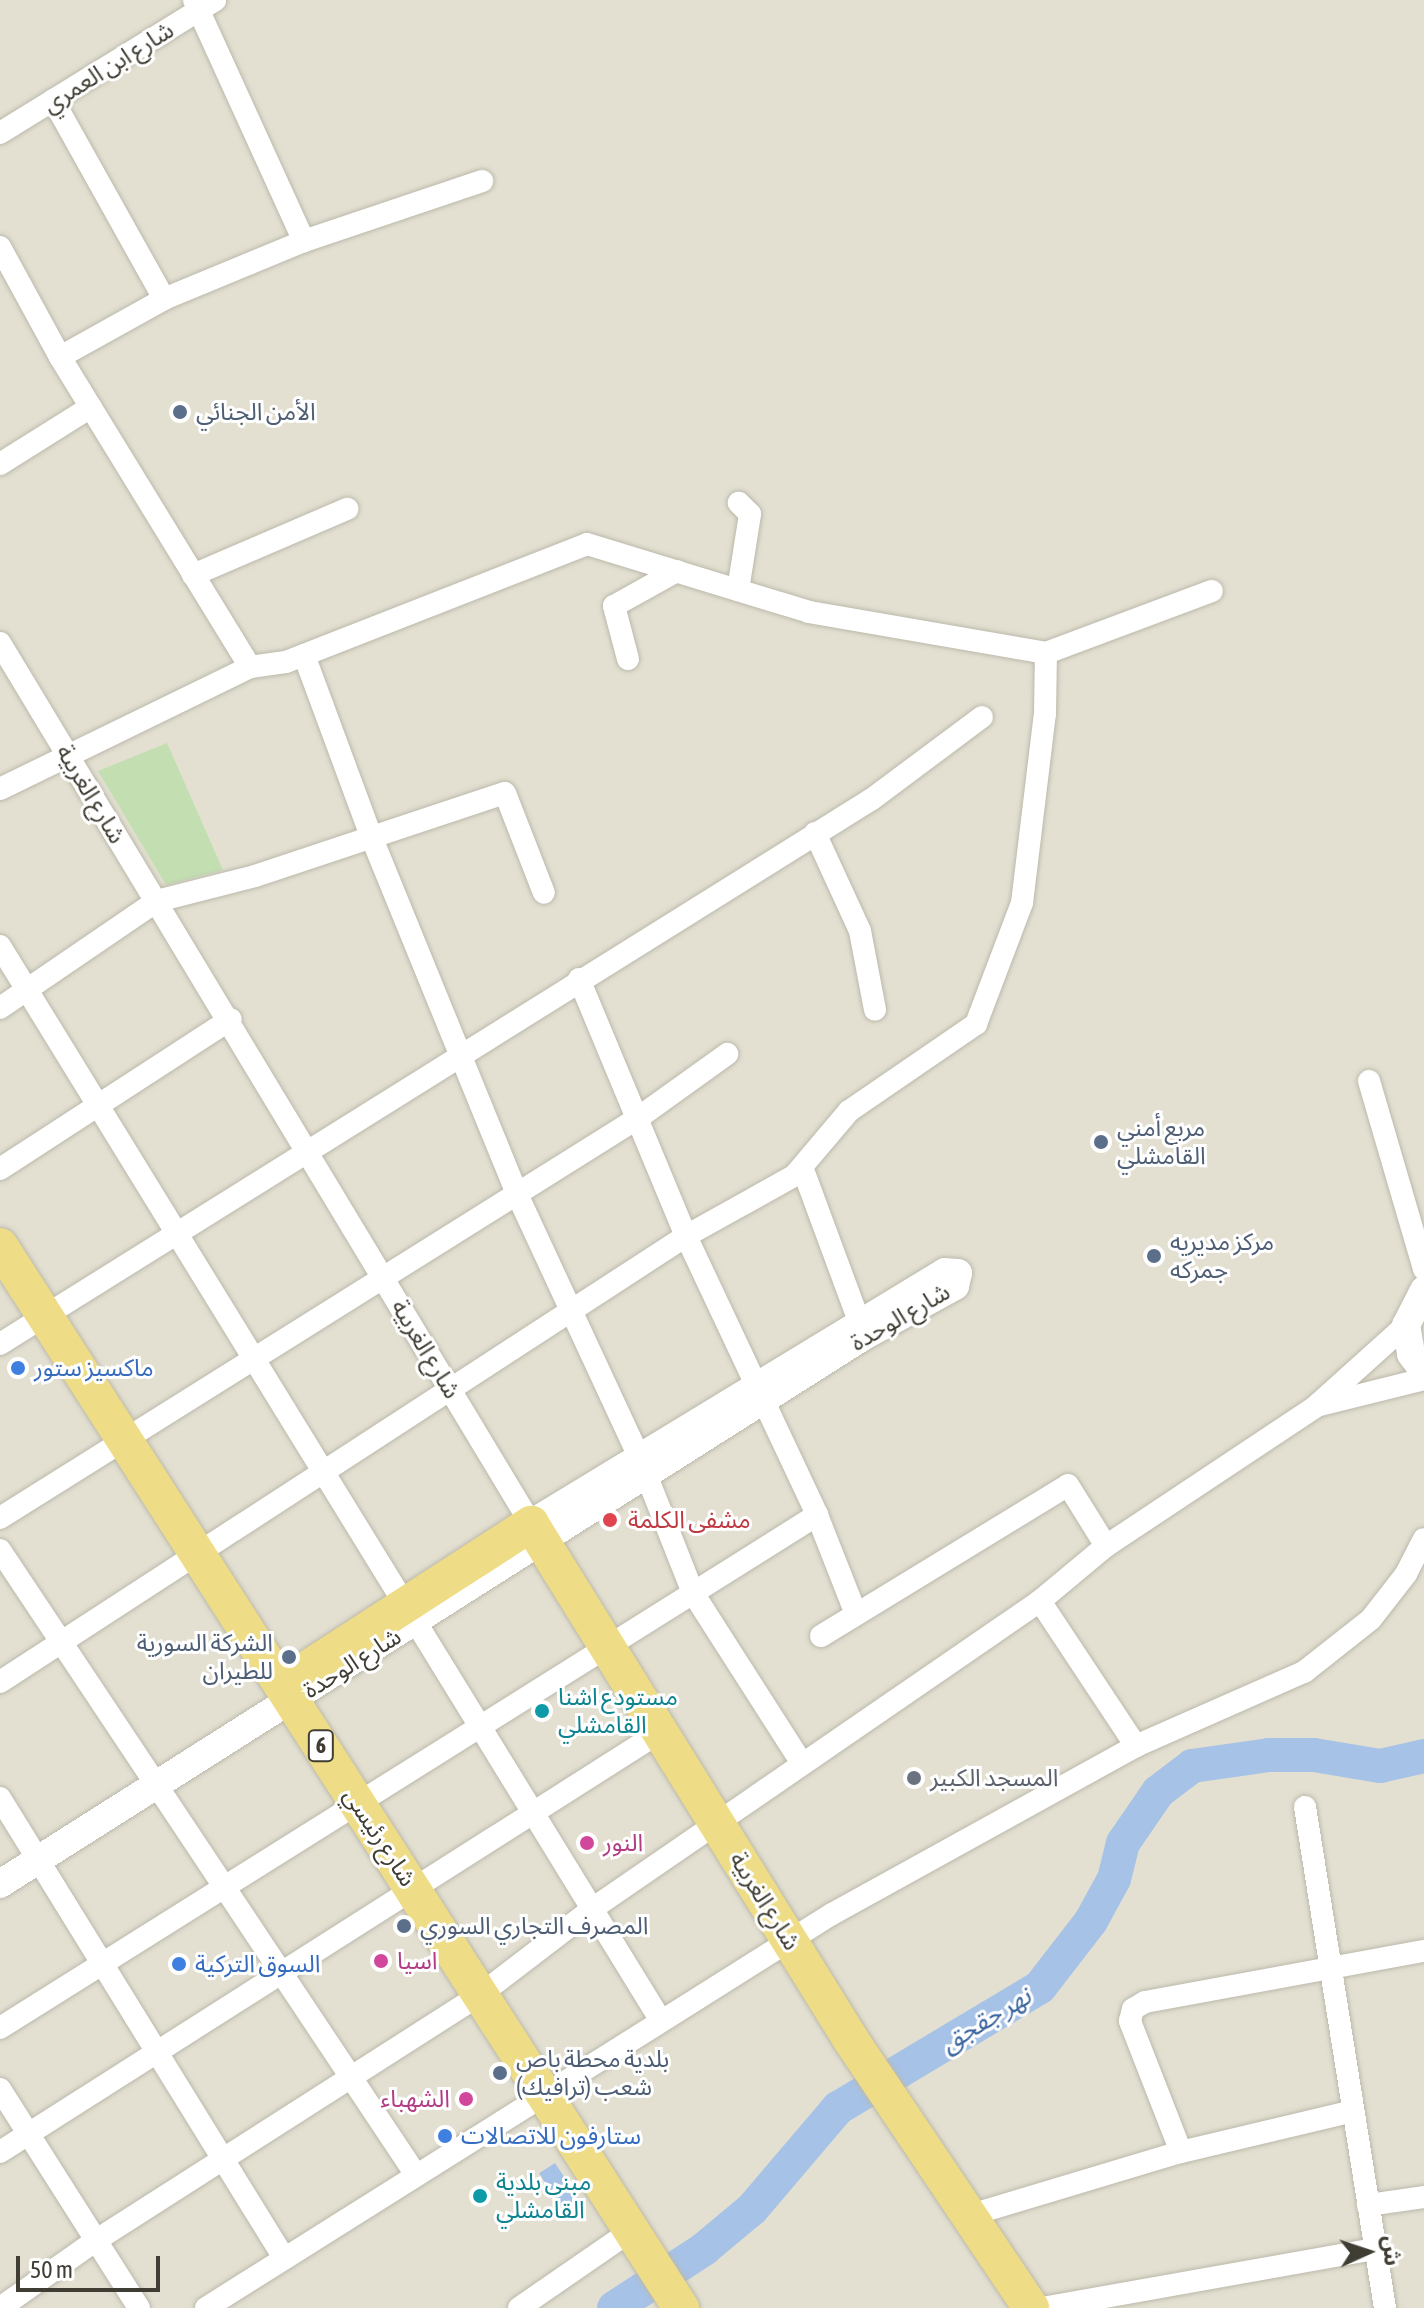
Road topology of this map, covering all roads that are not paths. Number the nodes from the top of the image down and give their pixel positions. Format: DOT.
graph roads {
  1 [pos="203,3"];
  2 [pos="53,100"];
  3 [pos="0,133"];
  4 [pos="482,181"];
  5 [pos="304,241"];
  6 [pos="0,247"];
  7 [pos="164,299"];
  8 [pos="60,357"];
  9 [pos="91,407"];
  10 [pos="0,464"];
  11 [pos="739,503"];
  12 [pos="347,509"];
  13 [pos="677,571"];
  14 [pos="193,575"];
  15 [pos="738,590"];
  16 [pos="1212,591"];
  17 [pos="0,643"];
  18 [pos="1046,653"];
  19 [pos="304,655"];
  20 [pos="628,659"];
  21 [pos="250,667"];
  22 [pos="982,717"];
  23 [pos="69,758"];
  24 [pos="0,789"];
  25 [pos="815,833"];
  26 [pos="371,836"];
  27 [pos="544,893"];
  28 [pos="157,901"];
  29 [pos="0,946"];
  30 [pos="579,979"];
  31 [pos="27,991"];
  32 [pos="0,1008"];
  33 [pos="875,1010"];
  34 [pos="231,1019"];
  35 [pos="460,1054"];
  36 [pos="727,1054"];
  37 [pos="1369,1081"];
  38 [pos="98,1106"];
  39 [pos="638,1118"];
  40 [pos="307,1151"];
  41 [pos="802,1167"];
  42 [pos="0,1169"];
  43 [pos="517,1194"];
  44 [pos="176,1233"];
  45 [pos="686,1236"];
  46 [pos="0,1246"];
  47 [pos="1424,1269"];
  48 [pos="383,1278"];
  49 [pos="1424,1290"];
  50 [pos="570,1310"];
  51 [pos="45,1316"];
  52 [pos="860,1324"];
  53 [pos="1406,1325"];
  54 [pos="0,1344"];
  55 [pos="254,1359"];
  56 [pos="1424,1371"];
  57 [pos="1424,1379"];
  58 [pos="450,1389"];
  59 [pos="760,1397"];
  60 [pos="1315,1407"];
  61 [pos="125,1440"];
  62 [pos="644,1468"];
  63 [pos="322,1471"];
  64 [pos="817,1515"];
  65 [pos="0,1518"];
  66 [pos="536,1533"];
  67 [pos="1424,1539"];
  68 [pos="1106,1546"];
  69 [pos="0,1550"];
  70 [pos="199,1556"];
  71 [pos="693,1593"];
  72 [pos="1040,1601"];
  73 [pos="856,1614"];
  74 [pos="411,1615"];
  75 [pos="821,1636"];
  76 [pos="62,1643"];
  77 [pos="607,1647"];
  78 [pos="0,1682"];
  79 [pos="287,1693"];
  80 [pos="480,1727"];
  81 [pos="660,1732"];
  82 [pos="1136,1746"];
  83 [pos="801,1762"];
  84 [pos="152,1778"];
  85 [pos="0,1798"];
  86 [pos="358,1803"];
  87 [pos="1305,1807"];
  88 [pos="533,1813"];
  89 [pos="718,1825"];
  90 [pos="35,1851"];
  91 [pos="0,1863"];
  92 [pos="0,1884"];
  93 [pos="224,1887"];
  94 [pos="413,1889"];
  95 [pos="592,1909"];
  96 [pos="789,1940"];
  97 [pos="1424,1951"];
  98 [pos="103,1963"];
  99 [pos="1331,1966"];
  100 [pos="281,1973"];
  101 [pos="481,1994"];
  102 [pos="661,2021"];
  103 [pos="0,2028"];
  104 [pos="158,2051"];
  105 [pos="351,2077"];
  106 [pos="0,2089"];
  107 [pos="545,2093"];
  108 [pos="1353,2111"];
  109 [pos="28,2134"];
  110 [pos="0,2152"];
  111 [pos="1181,2152"];
  112 [pos="224,2160"];
  113 [pos="416,2175"];
  114 [pos="1424,2197"];
  115 [pos="1368,2205"];
  116 [pos="967,2216"];
  117 [pos="637,2238"];
  118 [pos="95,2241"];
  119 [pos="1375,2249"];
  120 [pos="284,2258"];
  121 [pos="0,2308"];
  122 [pos="139,2308"];
  123 [pos="206,2308"];
  124 [pos="519,2308"];
  125 [pos="681,2308"];
  126 [pos="1031,2308"];
  127 [pos="1043,2308"];
  128 [pos="1385,2308"];
  1 -- 2 [label="street, شارع ابن العمري"];
  1 -- 5 [label="street"];
  2 -- 3 [label="street, شارع ابن العمري"];
  2 -- 7 [label="street"];
  4 -- 5 [label="street"];
  5 -- 7 [label="street"];
  6 -- 8 [label="street"];
  7 -- 8 [label="street"];
  8 -- 9 [label="street"];
  9 -- 10 [label="street"];
  9 -- 14 [label="street"];
  11 -- 15 [label="street"];
  12 -- 14 [label="street"];
  13 -- 15 [label="street"];
  13 -- 19 [label="street"];
  13 -- 20 [label="street"];
  14 -- 21 [label="street"];
  15 -- 18 [label="street"];
  16 -- 18 [label="street"];
  17 -- 23 [label="street, شارع الغربية"];
  18 -- 41 [label="street"];
  19 -- 21 [label="street"];
  19 -- 26 [label="street"];
  21 -- 23 [label="street"];
  22 -- 25 [label="street"];
  23 -- 24 [label="street"];
  23 -- 28 [label="street, شارع الغربية"];
  25 -- 30 [label="street"];
  25 -- 33 [label="street"];
  26 -- 27 [label="street"];
  26 -- 28 [label="street"];
  26 -- 35 [label="street"];
  28 -- 31 [label="street"];
  28 -- 34 [label="street, شارع الغربية"];
  29 -- 31 [label="street"];
  30 -- 35 [label="street"];
  30 -- 39 [label="street"];
  31 -- 32 [label="street"];
  31 -- 38 [label="street"];
  34 -- 38 [label="street"];
  34 -- 40 [label="street, شارع الغربية"];
  35 -- 40 [label="street"];
  35 -- 43 [label="street"];
  36 -- 39 [label="street"];
  37 -- 47 [label="street"];
  38 -- 42 [label="street"];
  38 -- 44 [label="street"];
  39 -- 43 [label="street"];
  39 -- 45 [label="street"];
  40 -- 44 [label="street"];
  40 -- 48 [label="street, شارع الغربية"];
  41 -- 45 [label="street"];
  41 -- 52 [label="street"];
  43 -- 48 [label="street"];
  43 -- 50 [label="street"];
  44 -- 51 [label="street"];
  44 -- 55 [label="street"];
  45 -- 50 [label="street"];
  45 -- 59 [label="street"];
  46 -- 51 [label="highway, شارع رئيسي / 6"];
  48 -- 55 [label="street"];
  48 -- 58 [label="street, شارع الغربية"];
  49 -- 53 [label="street"];
  50 -- 58 [label="street"];
  50 -- 62 [label="street"];
  51 -- 54 [label="street"];
  51 -- 61 [label="highway, شارع رئيسي / 6"];
  52 -- 59 [label="street, شارع الوحدة"];
  52 -- 59 [label="street, شارع الوحدة"];
  53 -- 56 [label="street"];
  53 -- 60 [label="street"];
  55 -- 61 [label="street"];
  55 -- 63 [label="street"];
  57 -- 60 [label="street"];
  58 -- 63 [label="street"];
  58 -- 66 [label="street, شارع الغربية"];
  59 -- 62 [label="street, شارع الوحدة"];
  59 -- 64 [label="street"];
  60 -- 68 [label="street"];
  61 -- 65 [label="street"];
  61 -- 70 [label="highway, شارع رئيسي / 6"];
  62 -- 66 [label="street, شارع الوحدة"];
  62 -- 71 [label="street"];
  63 -- 70 [label="street"];
  63 -- 74 [label="street"];
  64 -- 71 [label="street"];
  64 -- 73 [label="street"];
  66 -- 74 [label="highway, شارع الوحدة"];
  66 -- 77 [label="highway, شارع الغربية"];
  67 -- 82 [label="street"];
  68 -- 72 [label="street"];
  68 -- 73 [label="street"];
  69 -- 76 [label="street"];
  70 -- 76 [label="street"];
  70 -- 79 [label="highway, شارع رئيسي / 6"];
  71 -- 77 [label="street"];
  71 -- 83 [label="street"];
  72 -- 82 [label="street"];
  72 -- 83 [label="street"];
  73 -- 75 [label="street"];
  74 -- 79 [label="highway, شارع الوحدة"];
  74 -- 80 [label="street"];
  76 -- 78 [label="street"];
  76 -- 84 [label="street"];
  77 -- 80 [label="street"];
  77 -- 81 [label="highway, شارع الغربية"];
  79 -- 84 [label="street, شارع الوحدة"];
  79 -- 86 [label="highway, شارع رئيسي / 6"];
  80 -- 86 [label="street"];
  80 -- 88 [label="street"];
  81 -- 88 [label="street"];
  81 -- 89 [label="highway, شارع الغربية"];
  82 -- 96 [label="street"];
  83 -- 89 [label="street"];
  84 -- 90 [label="street, شارع الوحدة"];
  84 -- 93 [label="street"];
  85 -- 90 [label="street"];
  86 -- 93 [label="street"];
  86 -- 94 [label="highway, شارع رئيسي / 6"];
  87 -- 99 [label="street"];
  88 -- 94 [label="street"];
  88 -- 95 [label="street"];
  89 -- 95 [label="street"];
  89 -- 96 [label="highway, شارع الغربية"];
  90 -- 91 [label="street, شارع الوحدة"];
  90 -- 92 [label="street, شارع الوحدة"];
  90 -- 98 [label="street"];
  93 -- 98 [label="street"];
  93 -- 100 [label="street"];
  94 -- 100 [label="street"];
  94 -- 101 [label="highway, شارع رئيسي / 6"];
  95 -- 101 [label="street"];
  95 -- 102 [label="street"];
  96 -- 102 [label="street"];
  96 -- 116 [label="highway, شارع الغربية"];
  97 -- 99 [label="street"];
  98 -- 103 [label="street"];
  98 -- 104 [label="street"];
  99 -- 108 [label="street"];
  99 -- 111 [label="street"];
  100 -- 104 [label="street"];
  100 -- 105 [label="street"];
  101 -- 105 [label="street"];
  101 -- 107 [label="highway, شارع رئيسي / 6"];
  102 -- 107 [label="street"];
  104 -- 109 [label="street"];
  104 -- 112 [label="street"];
  105 -- 112 [label="street"];
  105 -- 113 [label="street"];
  106 -- 109 [label="street"];
  107 -- 113 [label="street"];
  107 -- 117 [label="highway, شارع رئيسي / 6"];
  108 -- 111 [label="street"];
  108 -- 115 [label="street"];
  109 -- 110 [label="street"];
  109 -- 118 [label="street"];
  111 -- 116 [label="street"];
  112 -- 118 [label="street"];
  112 -- 120 [label="street"];
  113 -- 120 [label="street"];
  114 -- 115 [label="street"];
  115 -- 119 [label="street"];
  116 -- 126 [label="highway, شارع الغربية"];
  117 -- 124 [label="street"];
  117 -- 125 [label="highway, شارع رئيسي / 6"];
  118 -- 121 [label="street"];
  118 -- 122 [label="street"];
  119 -- 127 [label="street"];
  119 -- 128 [label="street"];
  120 -- 123 [label="street"];
}
